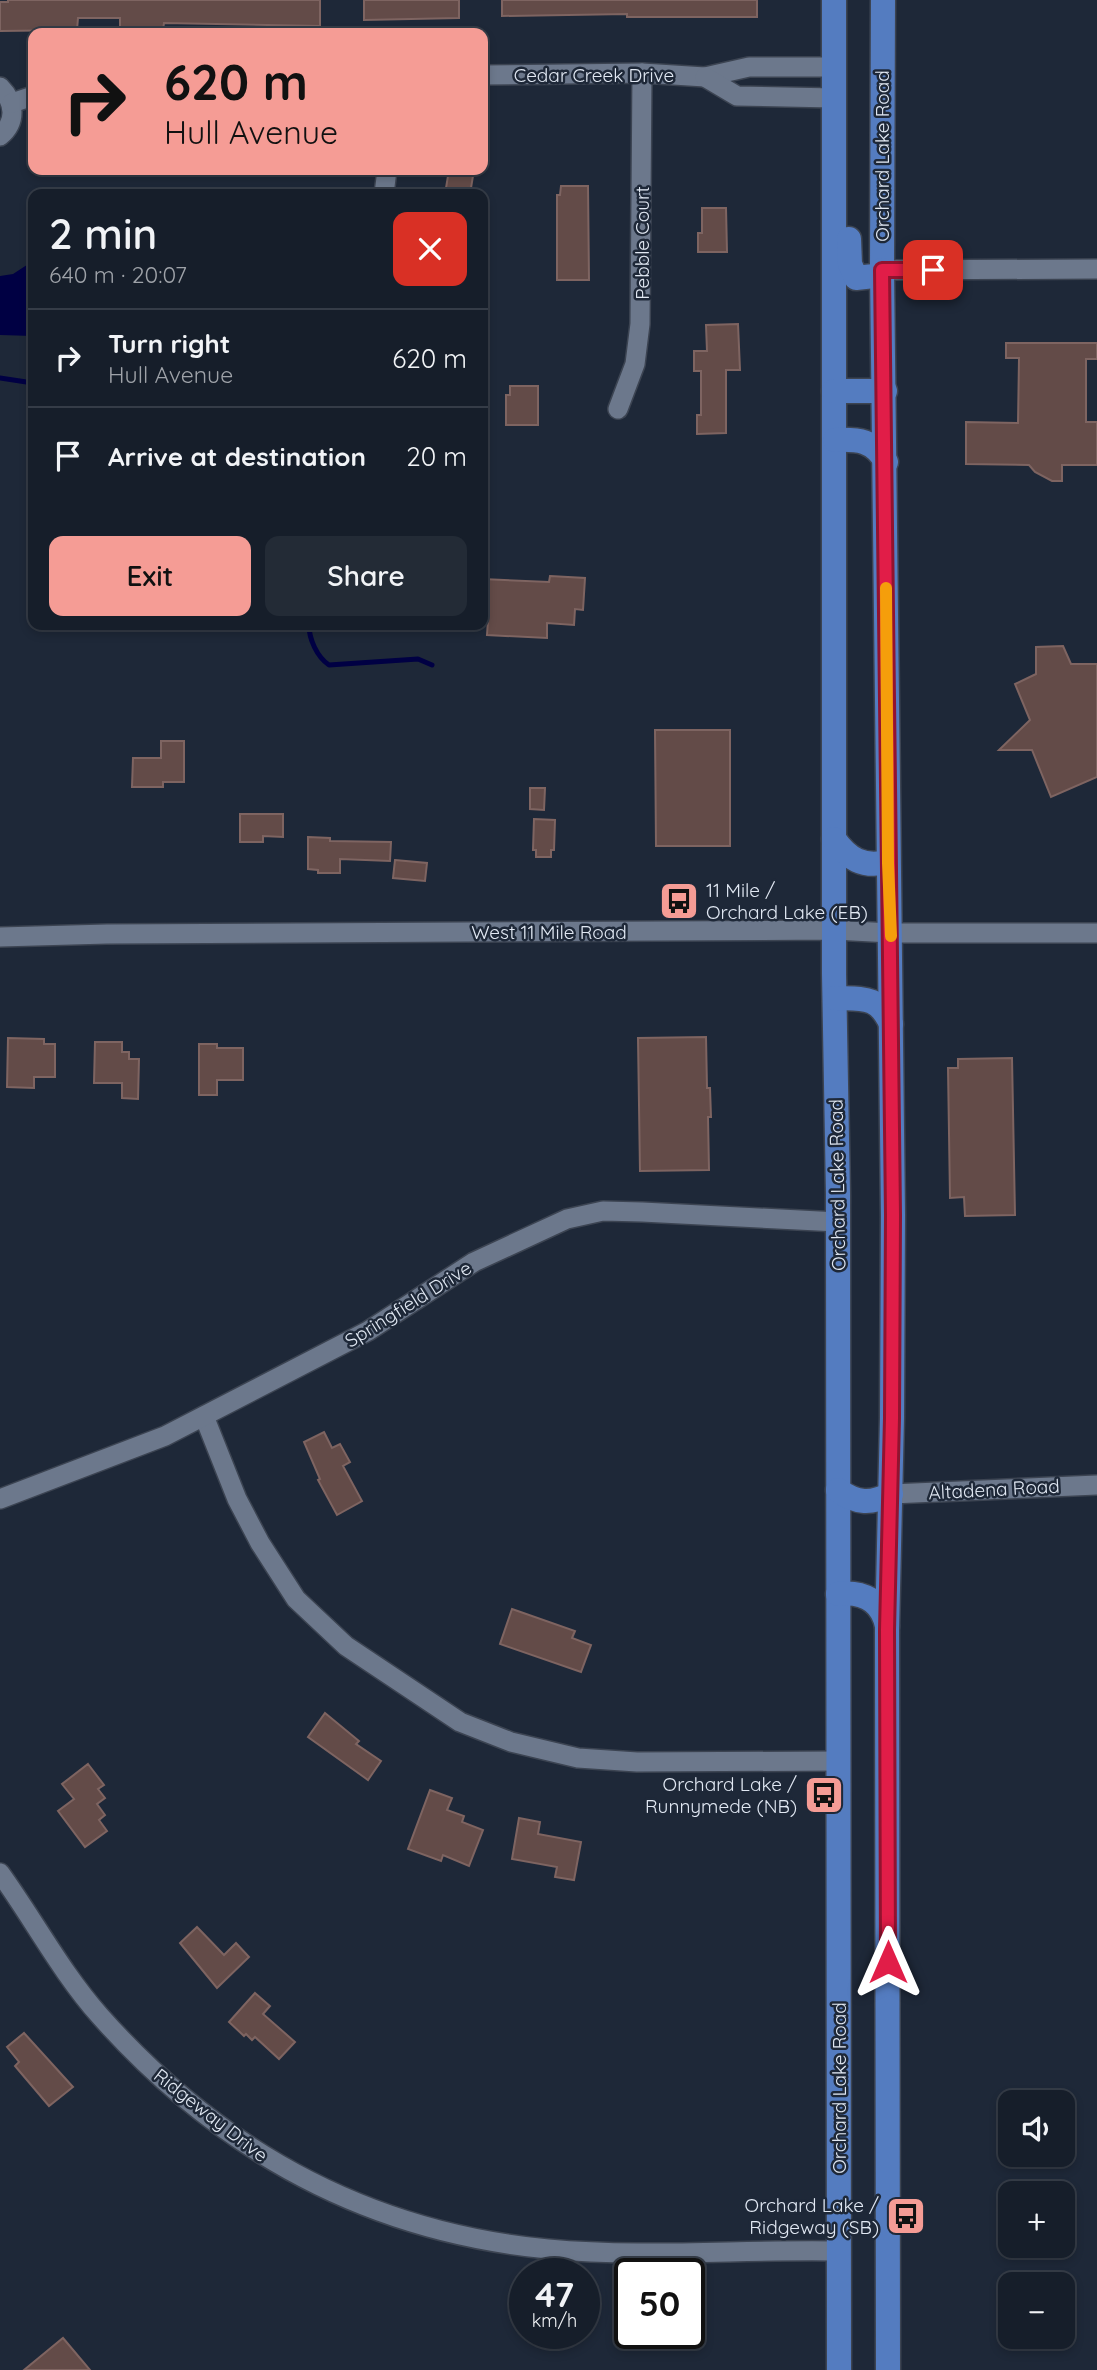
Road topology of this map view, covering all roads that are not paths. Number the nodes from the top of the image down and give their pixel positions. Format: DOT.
graph roads {
  1 [pos="834,0"];
  2 [pos="883,0"];
  3 [pos="834,57"];
  4 [pos="642,74"];
  5 [pos="488,75"];
  6 [pos="705,77"];
  7 [pos="6,95"];
  8 [pos="28,96"];
  9 [pos="834,98"];
  10 [pos="0,135"];
  11 [pos="1097,269"];
  12 [pos="882,270"];
  13 [pos="835,391"];
  14 [pos="885,391"];
  15 [pos="618,410"];
  16 [pos="835,440"];
  17 [pos="886,462"];
  18 [pos="834,839"];
  19 [pos="888,863"];
  20 [pos="834,930"];
  21 [pos="891,933"];
  22 [pos="1097,933"];
  23 [pos="0,937"];
  24 [pos="835,998"];
  25 [pos="891,1024"];
  26 [pos="838,1222"];
  27 [pos="204,1416"];
  28 [pos="1097,1485"];
  29 [pos="838,1490"];
  30 [pos="891,1494"];
  31 [pos="0,1499"];
  32 [pos="838,1594"];
  33 [pos="887,1630"];
  34 [pos="839,1761"];
  35 [pos="0,1873"];
  36 [pos="839,2251"];
  37 [pos="839,2370"];
  38 [pos="888,2370"];
  1 -- 3 [label="main road, Orchard Lake Road"];
  2 -- 12 [label="main road, Orchard Lake Road"];
  3 -- 6 [label="street, Cedar Creek Drive"];
  3 -- 9 [label="main road, Orchard Lake Road"];
  3 -- 12 [label="main road"];
  4 -- 5 [label="street, Cedar Creek Drive"];
  4 -- 6 [label="street, Cedar Creek Drive"];
  4 -- 15 [label="street, Pebble Court"];
  6 -- 9 [label="street, Cedar Creek Drive"];
  7 -- 8 [label="street"];
  7 -- 10 [label="street"];
  9 -- 13 [label="main road, Orchard Lake Road"];
  11 -- 12 [label="street"];
  12 -- 14 [label="main road, Orchard Lake Road"];
  13 -- 14 [label="main road"];
  13 -- 16 [label="main road, Orchard Lake Road"];
  14 -- 17 [label="main road, Orchard Lake Road"];
  16 -- 17 [label="main road"];
  16 -- 18 [label="main road, Orchard Lake Road"];
  17 -- 19 [label="main road, Orchard Lake Road"];
  18 -- 19 [label="main road"];
  18 -- 20 [label="main road, Orchard Lake Road"];
  19 -- 21 [label="main road, Orchard Lake Road"];
  20 -- 21 [label="street, West 11 Mile Road"];
  20 -- 23 [label="street, West 11 Mile Road"];
  20 -- 24 [label="main road, Orchard Lake Road"];
  21 -- 22 [label="street, West 11 Mile Road"];
  21 -- 25 [label="main road, Orchard Lake Road"];
  24 -- 25 [label="main road"];
  24 -- 26 [label="main road, Orchard Lake Road"];
  25 -- 30 [label="main road, Orchard Lake Road"];
  26 -- 27 [label="street, Springfield Drive"];
  26 -- 29 [label="main road, Orchard Lake Road"];
  27 -- 31 [label="street, Springfield Drive"];
  27 -- 34 [label="street"];
  28 -- 30 [label="street, Altadena Road"];
  29 -- 30 [label="main road"];
  29 -- 32 [label="main road, Orchard Lake Road"];
  30 -- 33 [label="main road, Orchard Lake Road"];
  32 -- 33 [label="main road"];
  32 -- 34 [label="main road, Orchard Lake Road"];
  33 -- 38 [label="main road, Orchard Lake Road"];
  34 -- 36 [label="main road, Orchard Lake Road"];
  35 -- 36 [label="street, Ridgeway Drive"];
  36 -- 37 [label="main road, Orchard Lake Road"];
}
